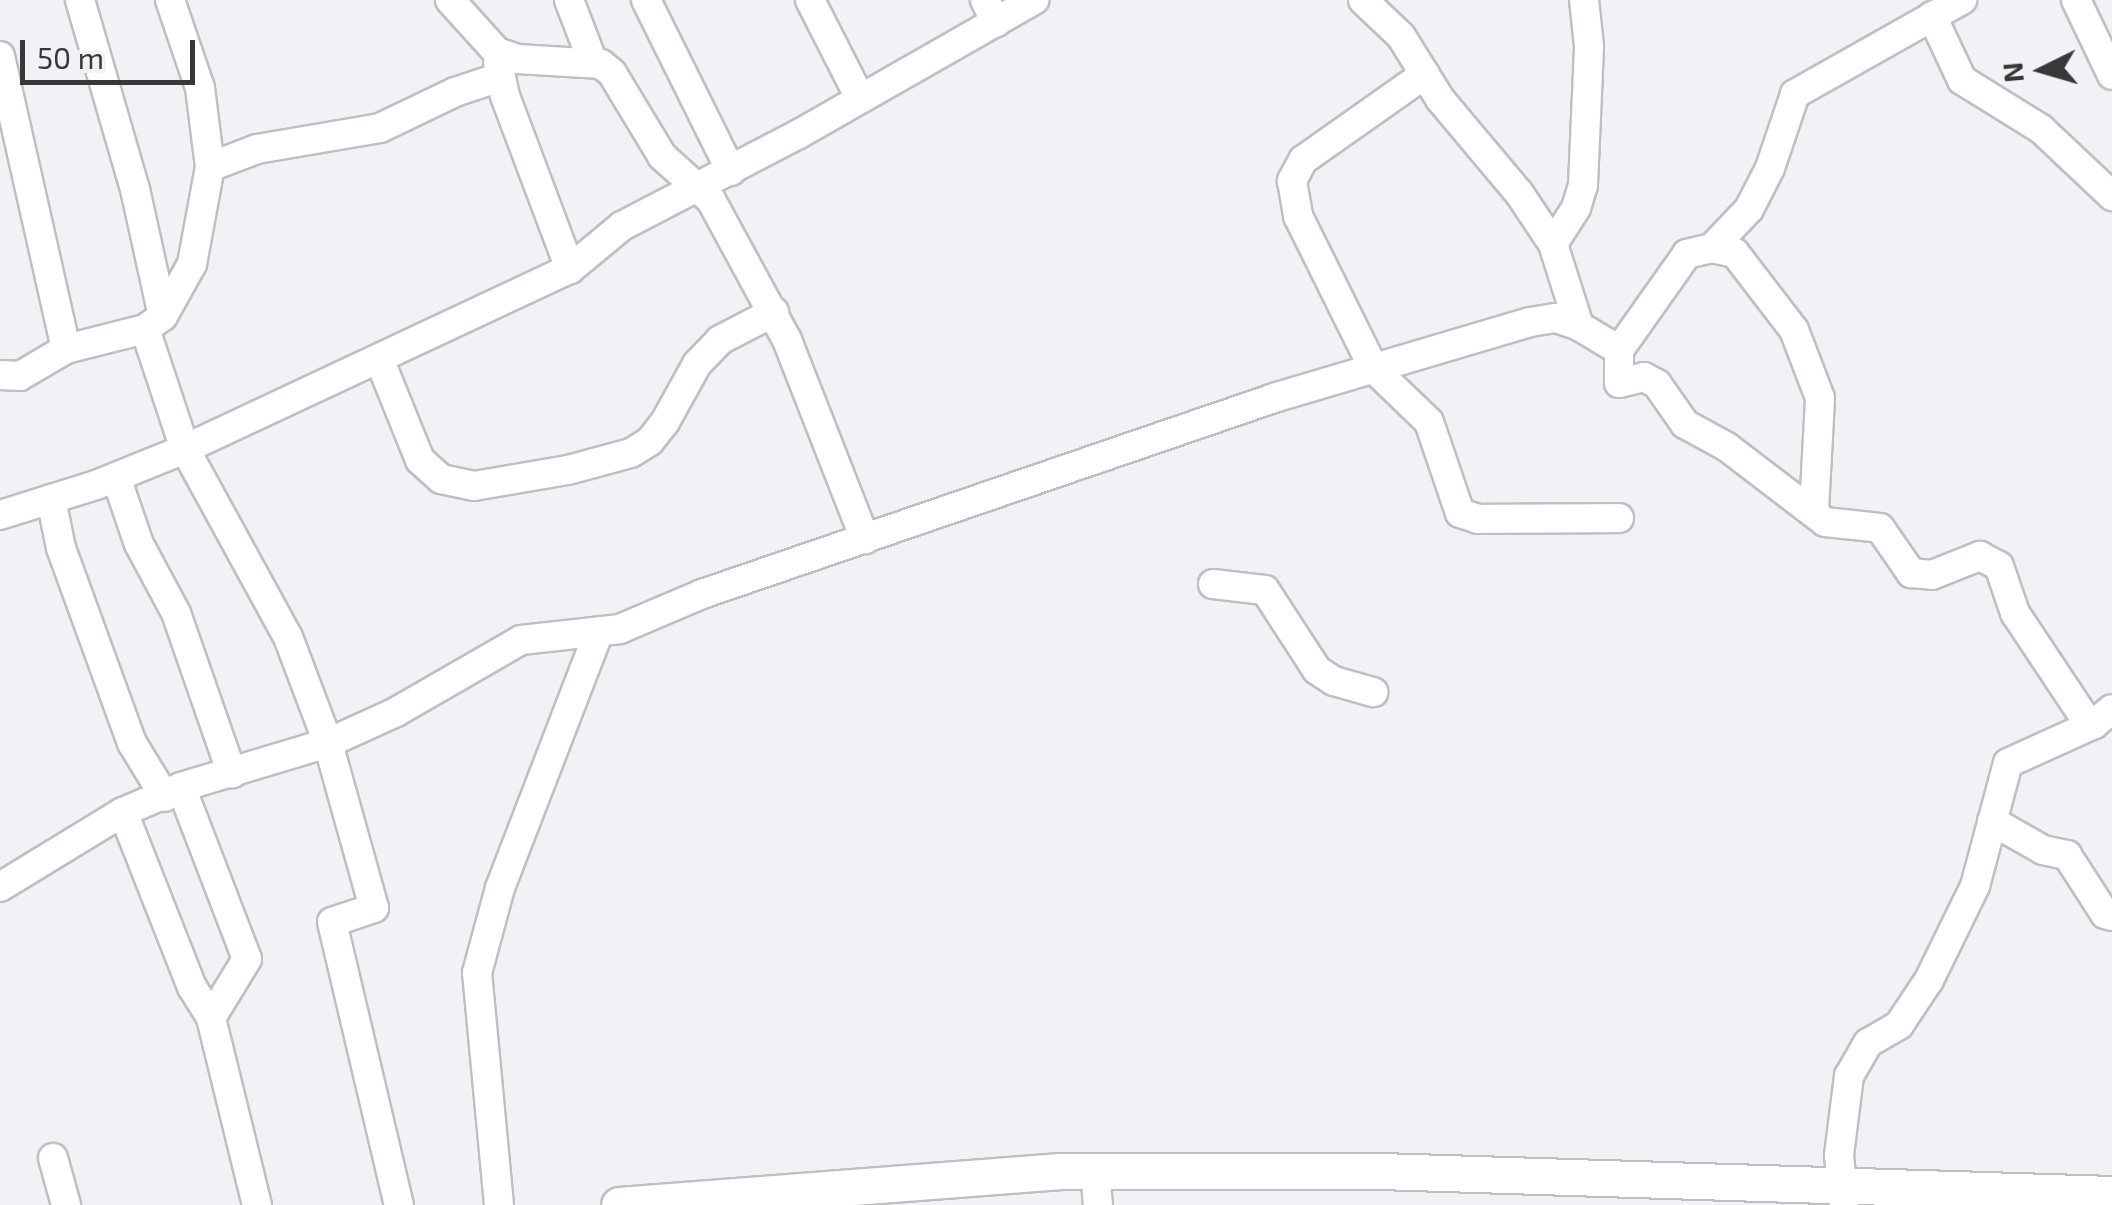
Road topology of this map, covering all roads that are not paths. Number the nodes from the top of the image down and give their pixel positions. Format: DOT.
graph roads {
  1 [pos="80,0"];
  2 [pos="170,0"];
  3 [pos="450,0"];
  4 [pos="464,0"];
  5 [pos="569,0"];
  6 [pos="646,0"];
  7 [pos="810,0"];
  8 [pos="1034,0"];
  9 [pos="1364,0"];
  10 [pos="1584,0"];
  11 [pos="1962,0"];
  12 [pos="2076,0"];
  13 [pos="991,12"];
  14 [pos="1932,16"];
  15 [pos="472,28"];
  16 [pos="0,56"];
  17 [pos="592,60"];
  18 [pos="499,65"];
  19 [pos="1425,74"];
  20 [pos="2112,75"];
  21 [pos="860,98"];
  22 [pos="210,167"];
  23 [pos="732,171"];
  24 [pos="701,187"];
  25 [pos="2112,196"];
  26 [pos="1553,244"];
  27 [pos="1712,248"];
  28 [pos="570,269"];
  29 [pos="774,312"];
  30 [pos="154,323"];
  31 [pos="1579,326"];
  32 [pos="66,348"];
  33 [pos="1619,350"];
  34 [pos="380,361"];
  35 [pos="1374,369"];
  36 [pos="0,376"];
  37 [pos="186,450"];
  38 [pos="116,477"];
  39 [pos="51,499"];
  40 [pos="1814,510"];
  41 [pos="0,514"];
  42 [pos="1619,518"];
  43 [pos="865,538"];
  44 [pos="1213,584"];
  45 [pos="599,631"];
  46 [pos="1373,692"];
  47 [pos="2103,716"];
  48 [pos="328,743"];
  49 [pos="232,774"];
  50 [pos="173,792"];
  51 [pos="123,812"];
  52 [pos="1992,821"];
  53 [pos="0,887"];
  54 [pos="2112,916"];
  55 [pos="211,1018"];
  56 [pos="54,1158"];
  57 [pos="1096,1188"];
  58 [pos="1666,1193"];
  59 [pos="2112,1194"];
  60 [pos="1843,1196"];
  61 [pos="66,1205"];
  62 [pos="258,1205"];
  63 [pos="399,1205"];
  64 [pos="499,1205"];
  65 [pos="619,1205"];
  1 -- 30 [label="street"];
  2 -- 22 [label="street"];
  3 -- 15 [label="street"];
  4 -- 15 [label="street"];
  5 -- 17 [label="street"];
  6 -- 23 [label="street"];
  7 -- 21 [label="street"];
  8 -- 13 [label="street"];
  9 -- 19 [label="street"];
  10 -- 26 [label="street"];
  11 -- 14 [label="street"];
  12 -- 20 [label="street"];
  13 -- 21 [label="street"];
  14 -- 25 [label="street"];
  14 -- 27 [label="street"];
  15 -- 18 [label="street"];
  16 -- 32 [label="street"];
  17 -- 18 [label="street"];
  17 -- 24 [label="street"];
  18 -- 22 [label="street"];
  18 -- 28 [label="street"];
  19 -- 26 [label="street"];
  19 -- 35 [label="street"];
  21 -- 23 [label="street"];
  22 -- 30 [label="street"];
  23 -- 24 [label="street"];
  24 -- 28 [label="street"];
  24 -- 29 [label="street"];
  26 -- 31 [label="street"];
  27 -- 33 [label="street"];
  27 -- 40 [label="street"];
  28 -- 34 [label="street"];
  29 -- 34 [label="street"];
  29 -- 43 [label="street"];
  30 -- 32 [label="street"];
  30 -- 37 [label="street"];
  31 -- 33 [label="street"];
  31 -- 35 [label="street"];
  32 -- 36 [label="street"];
  33 -- 40 [label="street"];
  34 -- 37 [label="street"];
  35 -- 42 [label="street"];
  35 -- 43 [label="street"];
  37 -- 38 [label="street"];
  37 -- 48 [label="street"];
  38 -- 39 [label="street"];
  38 -- 49 [label="street"];
  39 -- 41 [label="street"];
  39 -- 50 [label="street"];
  40 -- 47 [label="street"];
  43 -- 45 [label="street"];
  44 -- 46 [label="street"];
  45 -- 48 [label="street"];
  45 -- 64 [label="street"];
  47 -- 52 [label="street"];
  48 -- 49 [label="street"];
  48 -- 63 [label="street"];
  49 -- 50 [label="street"];
  50 -- 51 [label="street"];
  50 -- 55 [label="street"];
  51 -- 53 [label="street"];
  51 -- 55 [label="street"];
  52 -- 54 [label="street"];
  52 -- 60 [label="street"];
  55 -- 62 [label="street"];
  56 -- 61 [label="street"];
  57 -- 58 [label="street"];
  57 -- 65 [label="street"];
  58 -- 60 [label="street"];
  59 -- 60 [label="street"];
}
